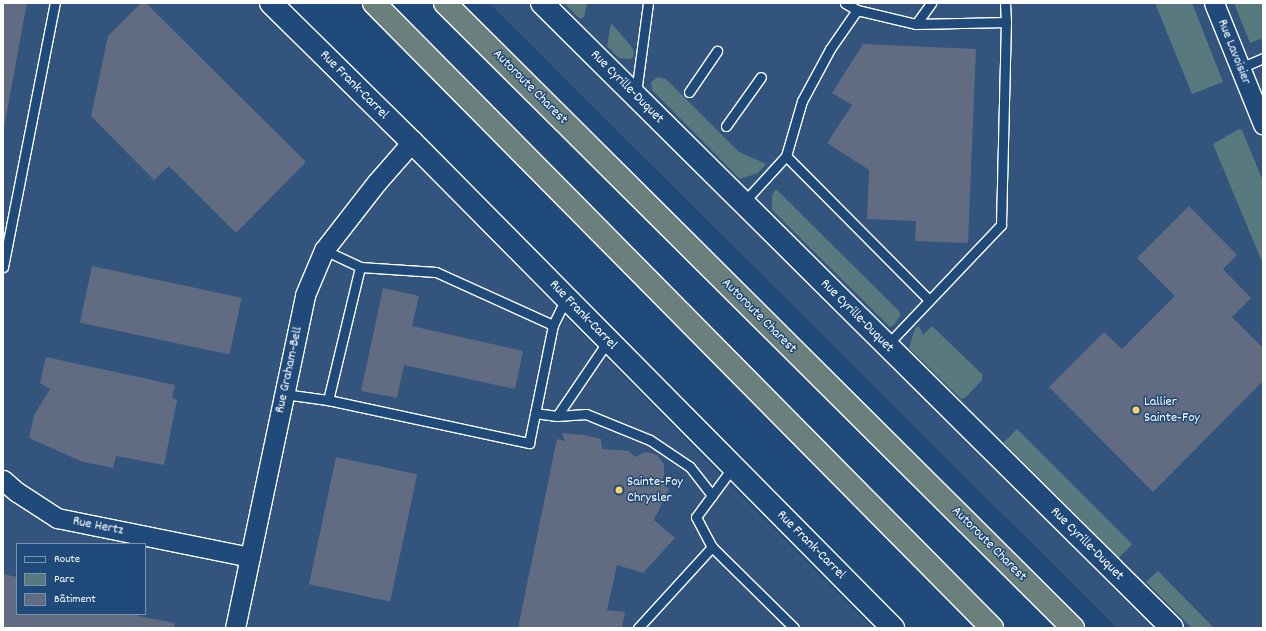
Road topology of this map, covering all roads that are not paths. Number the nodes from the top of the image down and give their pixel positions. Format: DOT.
graph roads {
  1 [pos="55,3"];
  2 [pos="271,3"];
  3 [pos="374,3"];
  4 [pos="445,3"];
  5 [pos="542,3"];
  6 [pos="648,3"];
  7 [pos="845,3"];
  8 [pos="931,3"];
  9 [pos="1005,3"];
  10 [pos="1214,3"];
  11 [pos="857,10"];
  12 [pos="1006,22"];
  13 [pos="916,24"];
  14 [pos="717,51"];
  15 [pos="1263,58"];
  16 [pos="1240,68"];
  17 [pos="761,77"];
  18 [pos="689,92"];
  19 [pos="636,95"];
  20 [pos="1263,124"];
  21 [pos="726,126"];
  22 [pos="412,142"];
  23 [pos="786,156"];
  24 [pos="743,203"];
  25 [pos="324,250"];
  26 [pos="3,266"];
  27 [pos="360,267"];
  28 [pos="566,298"];
  29 [pos="929,300"];
  30 [pos="553,325"];
  31 [pos="608,341"];
  32 [pos="887,345"];
  33 [pos="284,394"];
  34 [pos="328,400"];
  35 [pos="535,413"];
  36 [pos="558,416"];
  37 [pos="733,467"];
  38 [pos="3,480"];
  39 [pos="712,495"];
  40 [pos="712,546"];
  41 [pos="250,557"];
  42 [pos="235,628"];
  43 [pos="638,628"];
  44 [pos="794,628"];
  45 [pos="893,628"];
  46 [pos="992,628"];
  47 [pos="1073,628"];
  48 [pos="1172,628"];
  1 -- 26 [label="lane"];
  2 -- 22 [label="street, Rue Frank-Carrel"];
  3 -- 46 [label="highway"];
  4 -- 47 [label="highway, Autoroute Charest"];
  5 -- 19 [label="street, Rue Cyrille-Duquet"];
  6 -- 19 [label="lane"];
  7 -- 11 [label="lane"];
  8 -- 13 [label="lane"];
  9 -- 12 [label="lane"];
  10 -- 16 [label="street, Rue Lavoisier"];
  11 -- 13 [label="lane"];
  11 -- 23 [label="lane"];
  12 -- 13 [label="lane"];
  12 -- 29 [label="lane"];
  14 -- 18 [label="lane"];
  15 -- 16 [label="lane"];
  16 -- 20 [label="street, Rue Lavoisier"];
  17 -- 21 [label="lane"];
  19 -- 24 [label="street, Rue Cyrille-Duquet"];
  22 -- 25 [label="street, Rue Graham-Bell"];
  22 -- 28 [label="street, Rue Frank-Carrel"];
  23 -- 24 [label="lane"];
  23 -- 29 [label="lane"];
  24 -- 32 [label="street, Rue Cyrille-Duquet"];
  25 -- 27 [label="lane"];
  25 -- 33 [label="street, Rue Graham-Bell"];
  27 -- 30 [label="lane"];
  27 -- 34 [label="lane"];
  28 -- 30 [label="lane"];
  28 -- 31 [label="street, Rue Frank-Carrel"];
  29 -- 32 [label="lane"];
  30 -- 35 [label="lane"];
  31 -- 36 [label="lane"];
  31 -- 37 [label="street, Rue Frank-Carrel"];
  32 -- 48 [label="street, Rue Cyrille-Duquet"];
  33 -- 34 [label="lane"];
  33 -- 41 [label="street, Rue Graham-Bell"];
  34 -- 35 [label="lane"];
  35 -- 36 [label="lane"];
  36 -- 39 [label="lane"];
  37 -- 39 [label="lane"];
  37 -- 45 [label="street, Rue Frank-Carrel"];
  38 -- 41 [label="street, Rue Hertz"];
  39 -- 40 [label="lane"];
  40 -- 43 [label="lane"];
  40 -- 44 [label="lane"];
  41 -- 42 [label="street, Rue Graham-Bell"];
}
